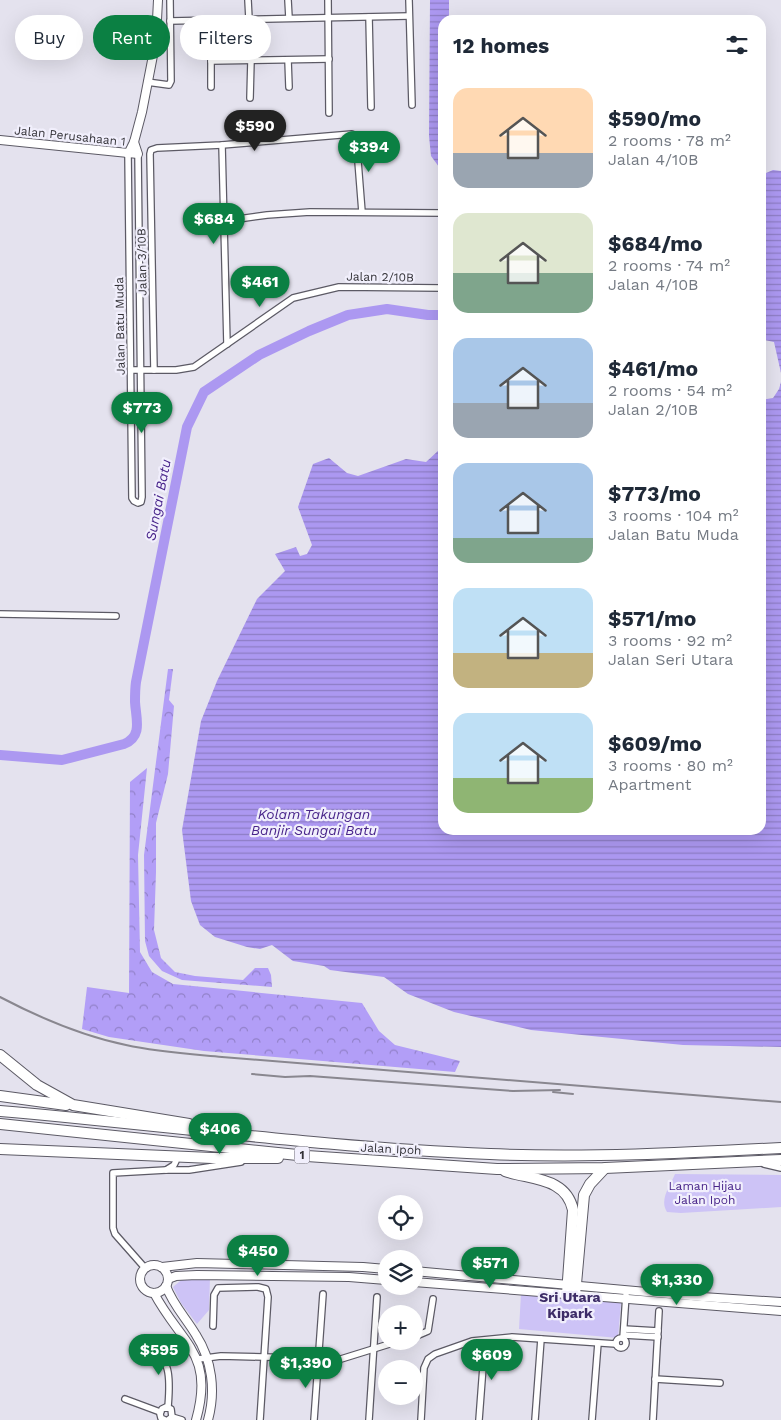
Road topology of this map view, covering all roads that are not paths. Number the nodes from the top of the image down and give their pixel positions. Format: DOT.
graph roads {
  1 [pos="158,0"];
  2 [pos="170,0"];
  3 [pos="248,0"];
  4 [pos="288,0"];
  5 [pos="328,0"];
  6 [pos="408,0"];
  7 [pos="170,15"];
  8 [pos="249,15"];
  9 [pos="409,16"];
  10 [pos="369,17"];
  11 [pos="271,18"];
  12 [pos="289,18"];
  13 [pos="328,18"];
  14 [pos="170,21"];
  15 [pos="180,21"];
  16 [pos="329,59"];
  17 [pos="251,60"];
  18 [pos="271,60"];
  19 [pos="288,60"];
  20 [pos="211,61"];
  21 [pos="147,82"];
  22 [pos="210,87"];
  23 [pos="289,87"];
  24 [pos="250,98"];
  25 [pos="412,105"];
  26 [pos="371,107"];
  27 [pos="329,113"];
  28 [pos="0,140"];
  29 [pos="134,142"];
  30 [pos="222,145"];
  31 [pos="128,154"];
  32 [pos="138,154"];
  33 [pos="362,212"];
  34 [pos="438,213"];
  35 [pos="224,221"];
  36 [pos="438,288"];
  37 [pos="227,344"];
  38 [pos="131,370"];
  39 [pos="141,370"];
  40 [pos="154,370"];
  41 [pos="0,614"];
  42 [pos="116,616"];
  43 [pos="0,1055"];
  44 [pos="0,1096"];
  45 [pos="73,1106"];
  46 [pos="0,1112"];
  47 [pos="0,1124"];
  48 [pos="307,1141"];
  49 [pos="2,1148"];
  50 [pos="781,1148"];
  51 [pos="173,1156"];
  52 [pos="306,1156"];
  53 [pos="266,1159"];
  54 [pos="781,1160"];
  55 [pos="752,1161"];
  56 [pos="497,1168"];
  57 [pos="606,1168"];
  58 [pos="781,1168"];
  59 [pos="166,1170"];
  60 [pos="162,1267"];
  61 [pos="145,1268"];
  62 [pos="378,1268"];
  63 [pos="423,1272"];
  64 [pos="378,1279"];
  65 [pos="423,1282"];
  66 [pos="167,1283"];
  67 [pos="571,1290"];
  68 [pos="626,1291"];
  69 [pos="154,1293"];
  70 [pos="323,1294"];
  71 [pos="377,1297"];
  72 [pos="433,1299"];
  73 [pos="626,1299"];
  74 [pos="781,1302"];
  75 [pos="659,1311"];
  76 [pos="781,1312"];
  77 [pos="213,1326"];
  78 [pos="423,1333"];
  79 [pos="624,1334"];
  80 [pos="658,1334"];
  81 [pos="541,1339"];
  82 [pos="485,1340"];
  83 [pos="598,1343"];
  84 [pos="144,1345"];
  85 [pos="378,1348"];
  86 [pos="374,1349"];
  87 [pos="208,1357"];
  88 [pos="264,1357"];
  89 [pos="318,1359"];
  90 [pos="198,1360"];
  91 [pos="655,1379"];
  92 [pos="720,1383"];
  93 [pos="125,1399"];
  94 [pos="168,1407"];
  95 [pos="160,1412"];
  96 [pos="167,1419"];
  97 [pos="182,1420"];
  98 [pos="196,1420"];
  99 [pos="208,1420"];
  100 [pos="260,1420"];
  101 [pos="314,1420"];
  102 [pos="369,1420"];
  103 [pos="421,1420"];
  104 [pos="479,1420"];
  105 [pos="535,1420"];
  106 [pos="592,1420"];
  107 [pos="652,1420"];
  1 -- 21 [label="street"];
  2 -- 7 [label="street"];
  3 -- 8 [label="street"];
  4 -- 12 [label="street"];
  5 -- 13 [label="street"];
  6 -- 9 [label="street"];
  9 -- 10 [label="street"];
  9 -- 25 [label="street"];
  10 -- 13 [label="street"];
  10 -- 26 [label="street"];
  11 -- 12 [label="street"];
  12 -- 13 [label="street"];
  13 -- 16 [label="street"];
  14 -- 15 [label="street"];
  14 -- 21 [label="street"];
  16 -- 19 [label="street"];
  16 -- 27 [label="street"];
  17 -- 20 [label="street"];
  17 -- 24 [label="street"];
  18 -- 19 [label="street"];
  19 -- 23 [label="street"];
  20 -- 22 [label="street"];
  21 -- 29 [label="street"];
  28 -- 31 [label="street, Jalan Perusahaan 1"];
  29 -- 31 [label="street"];
  29 -- 32 [label="street"];
  30 -- 33 [label="street"];
  30 -- 35 [label="street"];
  30 -- 40 [label="street, Jalan 3/10B"];
  31 -- 32 [label="street, Jalan Perusahaan 1"];
  31 -- 38 [label="street, Jalan Batu Muda"];
  32 -- 39 [label="street, Jalan Batu Muda"];
  33 -- 34 [label="street"];
  33 -- 35 [label="street"];
  35 -- 37 [label="street"];
  36 -- 37 [label="street, Jalan 2/10B"];
  37 -- 40 [label="street, Jalan 2/10B"];
  38 -- 39 [label="street, Jalan 2/10B"];
  38 -- 39 [label="street, Jalan Batu Muda"];
  39 -- 40 [label="street, Jalan 2/10B"];
  41 -- 42 [label="street"];
  43 -- 45 [label="highway"];
  44 -- 45 [label="highway"];
  45 -- 48 [label="highway"];
  46 -- 48 [label="highway, Jalan Ipoh / 1"];
  47 -- 52 [label="highway, Jalan Ipoh / 1"];
  48 -- 50 [label="highway, Jalan Ipoh / 1"];
  49 -- 51 [label="highway"];
  51 -- 53 [label="highway"];
  51 -- 59 [label="street"];
  52 -- 53 [label="highway"];
  52 -- 56 [label="highway, Jalan Ipoh / 1"];
  53 -- 59 [label="street"];
  54 -- 55 [label="highway, Jalan Ipoh / 1"];
  55 -- 57 [label="highway, Jalan Ipoh / 1"];
  55 -- 58 [label="street"];
  56 -- 57 [label="highway, Jalan Ipoh / 1"];
  56 -- 67 [label="highway"];
  57 -- 67 [label="highway"];
  59 -- 61 [label="street"];
  60 -- 61 [label="street"];
  60 -- 62 [label="street"];
  60 -- 66 [label="street"];
  61 -- 69 [label="street"];
  63 -- 67 [label="street"];
  64 -- 66 [label="street"];
  65 -- 67 [label="street"];
  66 -- 69 [label="street"];
  66 -- 87 [label="street"];
  67 -- 68 [label="street"];
  67 -- 73 [label="street"];
  68 -- 73 [label="street"];
  68 -- 74 [label="street"];
  69 -- 90 [label="street"];
  70 -- 89 [label="street"];
  71 -- 86 [label="street"];
  72 -- 78 [label="street"];
  73 -- 76 [label="street"];
  73 -- 79 [label="street"];
  75 -- 80 [label="street"];
  77 -- 88 [label="street"];
  79 -- 80 [label="street"];
  79 -- 83 [label="street"];
  80 -- 91 [label="street"];
  81 -- 82 [label="street"];
  81 -- 83 [label="street"];
  81 -- 105 [label="street"];
  82 -- 103 [label="street"];
  82 -- 104 [label="street"];
  83 -- 106 [label="street"];
  84 -- 94 [label="street"];
  85 -- 86 [label="street"];
  86 -- 89 [label="street"];
  86 -- 102 [label="street"];
  87 -- 88 [label="street"];
  87 -- 90 [label="street"];
  87 -- 99 [label="street"];
  88 -- 89 [label="street"];
  88 -- 100 [label="street"];
  89 -- 101 [label="street"];
  90 -- 98 [label="street"];
  91 -- 92 [label="street"];
  91 -- 107 [label="street"];
  93 -- 95 [label="street"];
  94 -- 95 [label="street"];
  94 -- 96 [label="street"];
  95 -- 96 [label="street"];
  96 -- 97 [label="street"];
}
